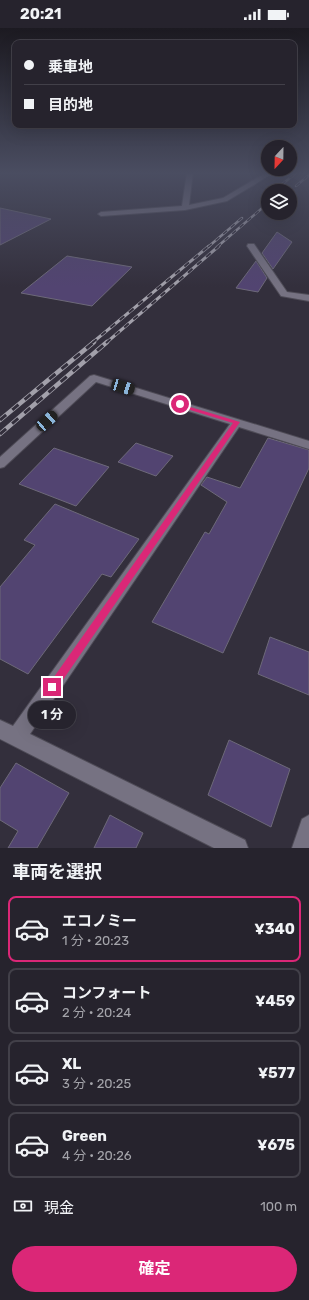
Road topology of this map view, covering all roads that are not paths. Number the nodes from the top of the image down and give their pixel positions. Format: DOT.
graph roads {
  1 [pos="153,210"];
  2 [pos="101,214"];
  3 [pos="251,246"];
  4 [pos="309,298"];
  5 [pos="237,422"];
  6 [pos="309,445"];
  7 [pos="0,464"];
  8 [pos="9,733"];
  9 [pos="309,826"];
  10 [pos="237,848"];
  11 [pos="303,848"];
  1 -- 2 [label="street"];
  3 -- 4 [label="street"];
  5 -- 6 [label="street"];
  5 -- 7 [label="street"];
  5 -- 8 [label="street"];
  8 -- 10 [label="street"];
  9 -- 11 [label="street"];
}
